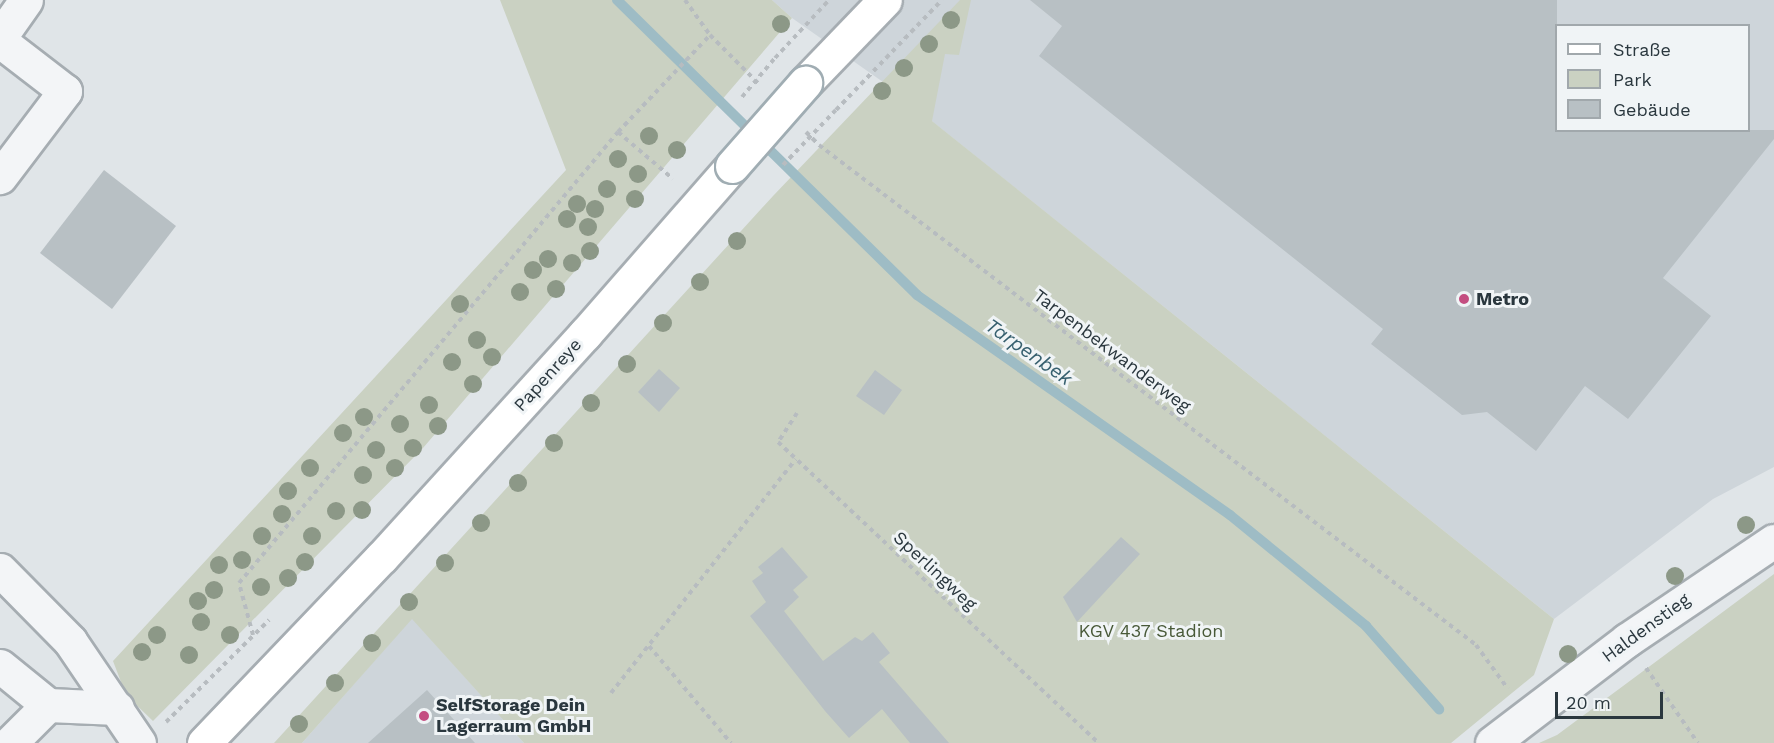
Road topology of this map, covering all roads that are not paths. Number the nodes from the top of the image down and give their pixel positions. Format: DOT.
graph roads {
  1 [pos="26,0"];
  2 [pos="885,0"];
  3 [pos="0,39"];
  4 [pos="0,177"];
  5 [pos="1774,541"];
  6 [pos="0,570"];
  7 [pos="0,666"];
  8 [pos="48,705"];
  9 [pos="117,708"];
  10 [pos="150,735"];
  11 [pos="10,743"];
  12 [pos="204,743"];
  13 [pos="1492,743"];
  1 -- 3 [label="street"];
  2 -- 12 [label="main road, Papenreye, bridge"];
  3 -- 4 [label="street"];
  5 -- 13 [label="street, Haldenstieg"];
  6 -- 9 [label="street"];
  7 -- 8 [label="street"];
  8 -- 9 [label="street"];
  8 -- 11 [label="street"];
  9 -- 10 [label="street"];
}
